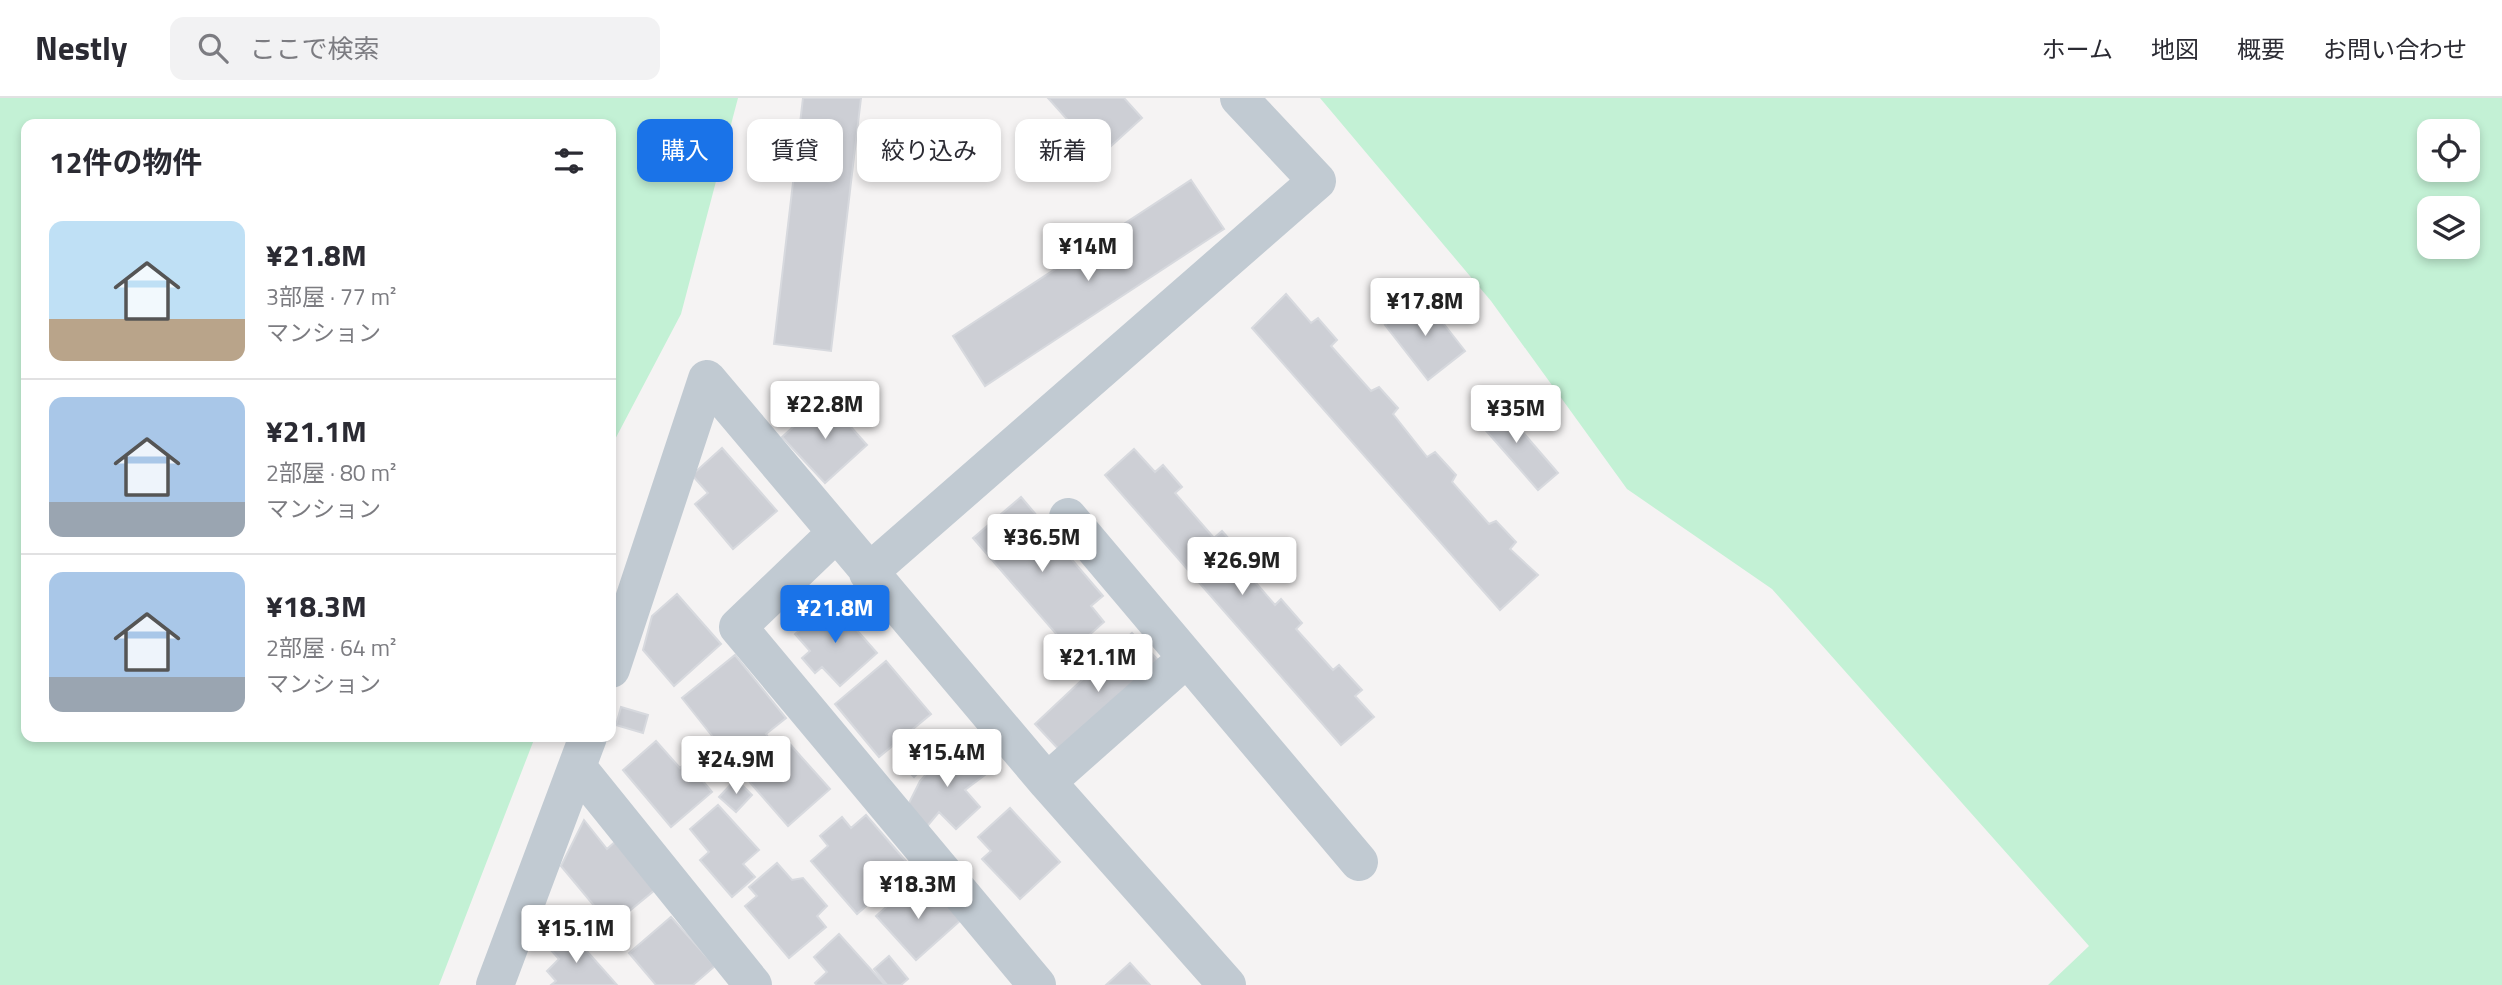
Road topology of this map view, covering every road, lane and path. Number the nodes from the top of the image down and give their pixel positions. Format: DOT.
graph roads {
  1 [pos="1238,98"];
  2 [pos="1068,517"];
  3 [pos="835,534"];
  4 [pos="868,573"];
  5 [pos="616,654"];
  6 [pos="1187,658"];
  7 [pos="583,752"];
  8 [pos="1047,782"];
  9 [pos="1359,862"];
  10 [pos="495,985"];
  11 [pos="753,985"];
  12 [pos="1037,985"];
  13 [pos="1227,985"];
  1 -- 4 [label="street"];
  2 -- 6 [label="street"];
  3 -- 4 [label="street"];
  3 -- 5 [label="street"];
  3 -- 12 [label="street"];
  4 -- 8 [label="street"];
  6 -- 8 [label="street"];
  6 -- 9 [label="street"];
  7 -- 10 [label="street"];
  7 -- 11 [label="street"];
  8 -- 13 [label="street"];
}
